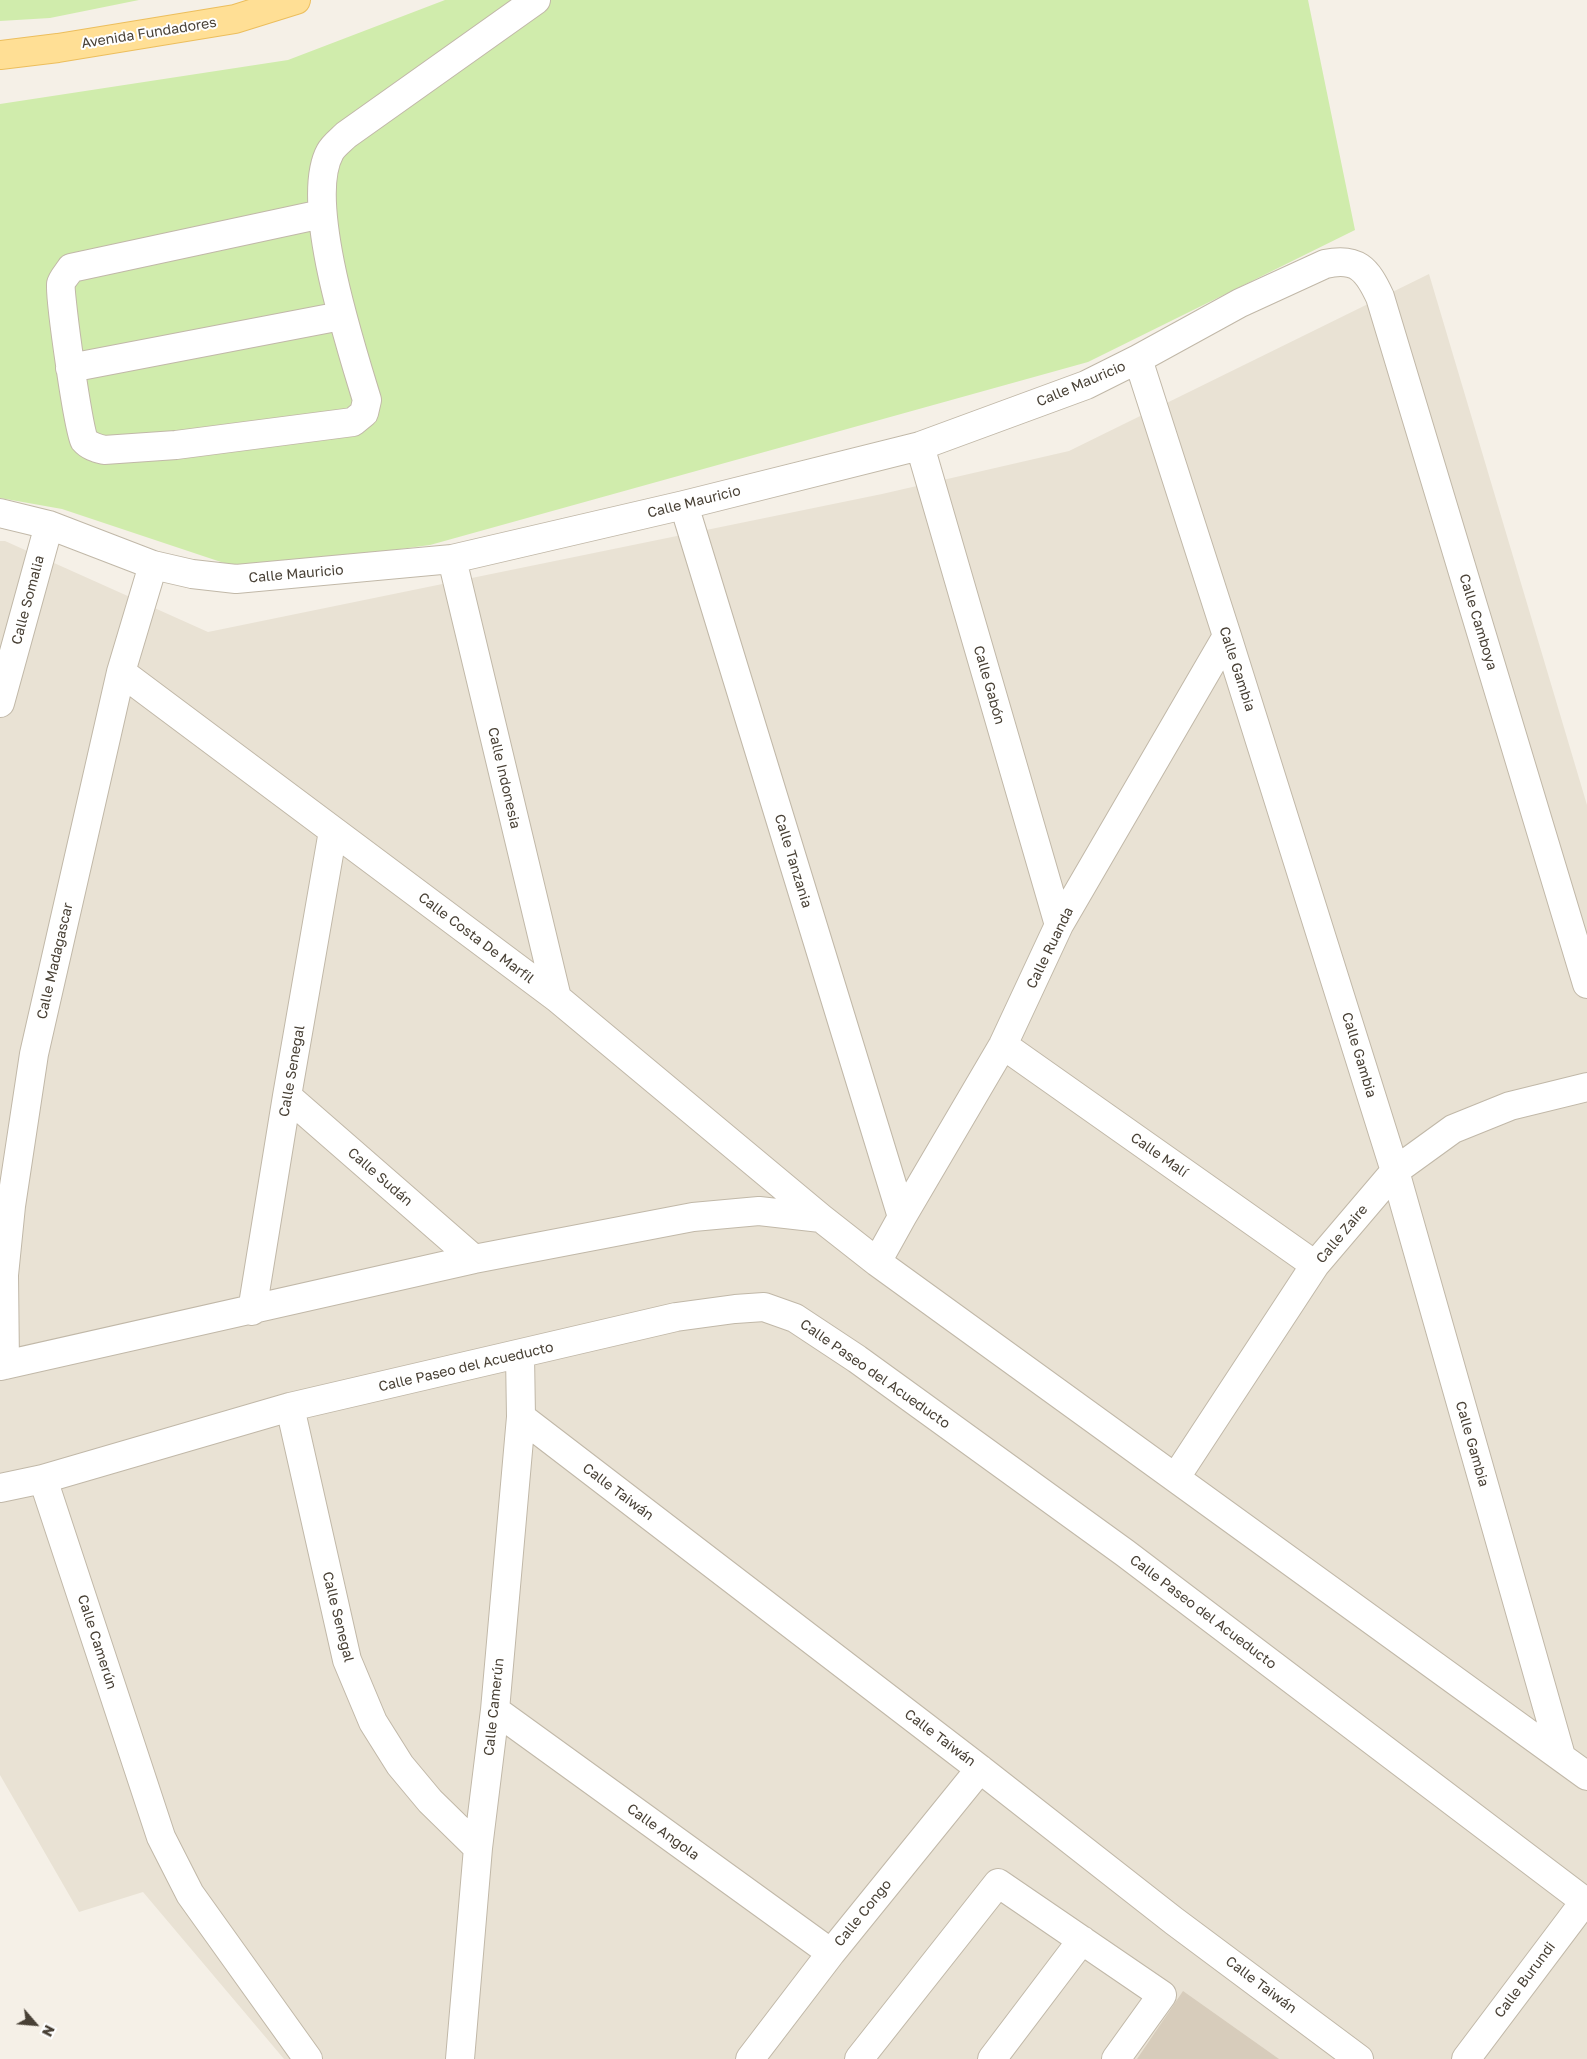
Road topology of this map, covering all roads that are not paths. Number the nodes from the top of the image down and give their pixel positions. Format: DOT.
graph roads {
  1 [pos="296,0"];
  2 [pos="536,0"];
  3 [pos="0,55"];
  4 [pos="322,214"];
  5 [pos="1358,266"];
  6 [pos="341,316"];
  7 [pos="1138,359"];
  8 [pos="70,368"];
  9 [pos="920,446"];
  10 [pos="684,505"];
  11 [pos="0,513"];
  12 [pos="49,525"];
  13 [pos="452,559"];
  14 [pos="153,565"];
  15 [pos="1227,636"];
  16 [pos="121,672"];
  17 [pos="0,704"];
  18 [pos="333,831"];
  19 [pos="1059,925"];
  20 [pos="1587,984"];
  21 [pos="557,998"];
  22 [pos="1003,1046"];
  23 [pos="1587,1087"];
  24 [pos="287,1096"];
  25 [pos="1395,1171"];
  26 [pos="902,1217"];
  27 [pos="821,1218"];
  28 [pos="474,1259"];
  29 [pos="877,1262"];
  30 [pos="1315,1265"];
  31 [pos="252,1310"];
  32 [pos="520,1355"];
  33 [pos="2,1366"];
  34 [pos="290,1407"];
  35 [pos="521,1417"];
  36 [pos="1176,1478"];
  37 [pos="43,1479"];
  38 [pos="0,1488"];
  39 [pos="495,1710"];
  40 [pos="1560,1756"];
  41 [pos="980,1769"];
  42 [pos="1587,1776"];
  43 [pos="478,1848"];
  44 [pos="1586,1902"];
  45 [pos="1082,1940"];
  46 [pos="831,1953"];
  47 [pos="308,2059"];
  48 [pos="460,2059"];
  49 [pos="750,2059"];
  50 [pos="859,2059"];
  51 [pos="992,2059"];
  52 [pos="1116,2059"];
  53 [pos="1359,2059"];
  54 [pos="1466,2059"];
  1 -- 3 [label="main road, Avenida Fundadores"];
  2 -- 4 [label="street"];
  4 -- 6 [label="street"];
  4 -- 8 [label="street"];
  5 -- 7 [label="street, Calle Mauricio"];
  5 -- 20 [label="street, Calle Camboya"];
  6 -- 8 [label="street"];
  6 -- 8 [label="street"];
  7 -- 9 [label="street, Calle Mauricio"];
  7 -- 15 [label="street, Calle Gambia"];
  9 -- 10 [label="street, Calle Mauricio"];
  9 -- 19 [label="street, Calle Gabón"];
  10 -- 13 [label="street, Calle Mauricio"];
  10 -- 26 [label="street, Calle Tanzania"];
  11 -- 12 [label="street, Calle Mauricio"];
  12 -- 14 [label="street, Calle Mauricio"];
  12 -- 17 [label="street, Calle Somalia"];
  13 -- 14 [label="street, Calle Mauricio"];
  13 -- 21 [label="street, Calle Indonesia"];
  14 -- 16 [label="street, Calle Madagascar"];
  15 -- 19 [label="street, Calle Ruanda"];
  15 -- 25 [label="street, Calle Gambia"];
  16 -- 18 [label="street, Calle Costa De Marfil"];
  16 -- 33 [label="street, Calle Madagascar"];
  18 -- 21 [label="street, Calle Costa De Marfil"];
  18 -- 24 [label="street, Calle Senegal"];
  19 -- 22 [label="street, Calle Ruanda"];
  21 -- 27 [label="street, Calle Costa De Marfil"];
  22 -- 26 [label="street, Calle Ruanda"];
  22 -- 30 [label="street, Calle Malí"];
  23 -- 25 [label="street, Calle Zaire"];
  24 -- 28 [label="street, Calle Sudán"];
  24 -- 31 [label="street, Calle Senegal"];
  25 -- 30 [label="street, Calle Zaire"];
  25 -- 40 [label="street, Calle Gambia"];
  26 -- 29 [label="street, Calle Ruanda"];
  27 -- 28 [label="street"];
  27 -- 29 [label="street"];
  28 -- 31 [label="street"];
  29 -- 36 [label="street"];
  30 -- 36 [label="street, Calle Zaire"];
  31 -- 33 [label="street"];
  32 -- 34 [label="street, Calle Paseo del Acueducto"];
  32 -- 35 [label="street, Calle Camerún"];
  32 -- 44 [label="street, Calle Paseo del Acueducto"];
  34 -- 37 [label="street, Calle Paseo del Acueducto"];
  34 -- 43 [label="street, Calle Senegal"];
  35 -- 39 [label="street, Calle Camerún"];
  35 -- 41 [label="street, Calle Taiwán"];
  36 -- 40 [label="street"];
  37 -- 38 [label="street, Calle Paseo del Acueducto"];
  37 -- 47 [label="street, Calle Camerún"];
  39 -- 43 [label="street, Calle Camerún"];
  39 -- 46 [label="street, Calle Angola"];
  40 -- 42 [label="street"];
  41 -- 46 [label="street, Calle Congo"];
  41 -- 53 [label="street, Calle Taiwán"];
  43 -- 48 [label="street, Calle Camerún"];
  44 -- 54 [label="street, Calle Burundi"];
  45 -- 50 [label="street"];
  45 -- 51 [label="street"];
  45 -- 52 [label="street"];
  46 -- 49 [label="street, Calle Congo"];
}
